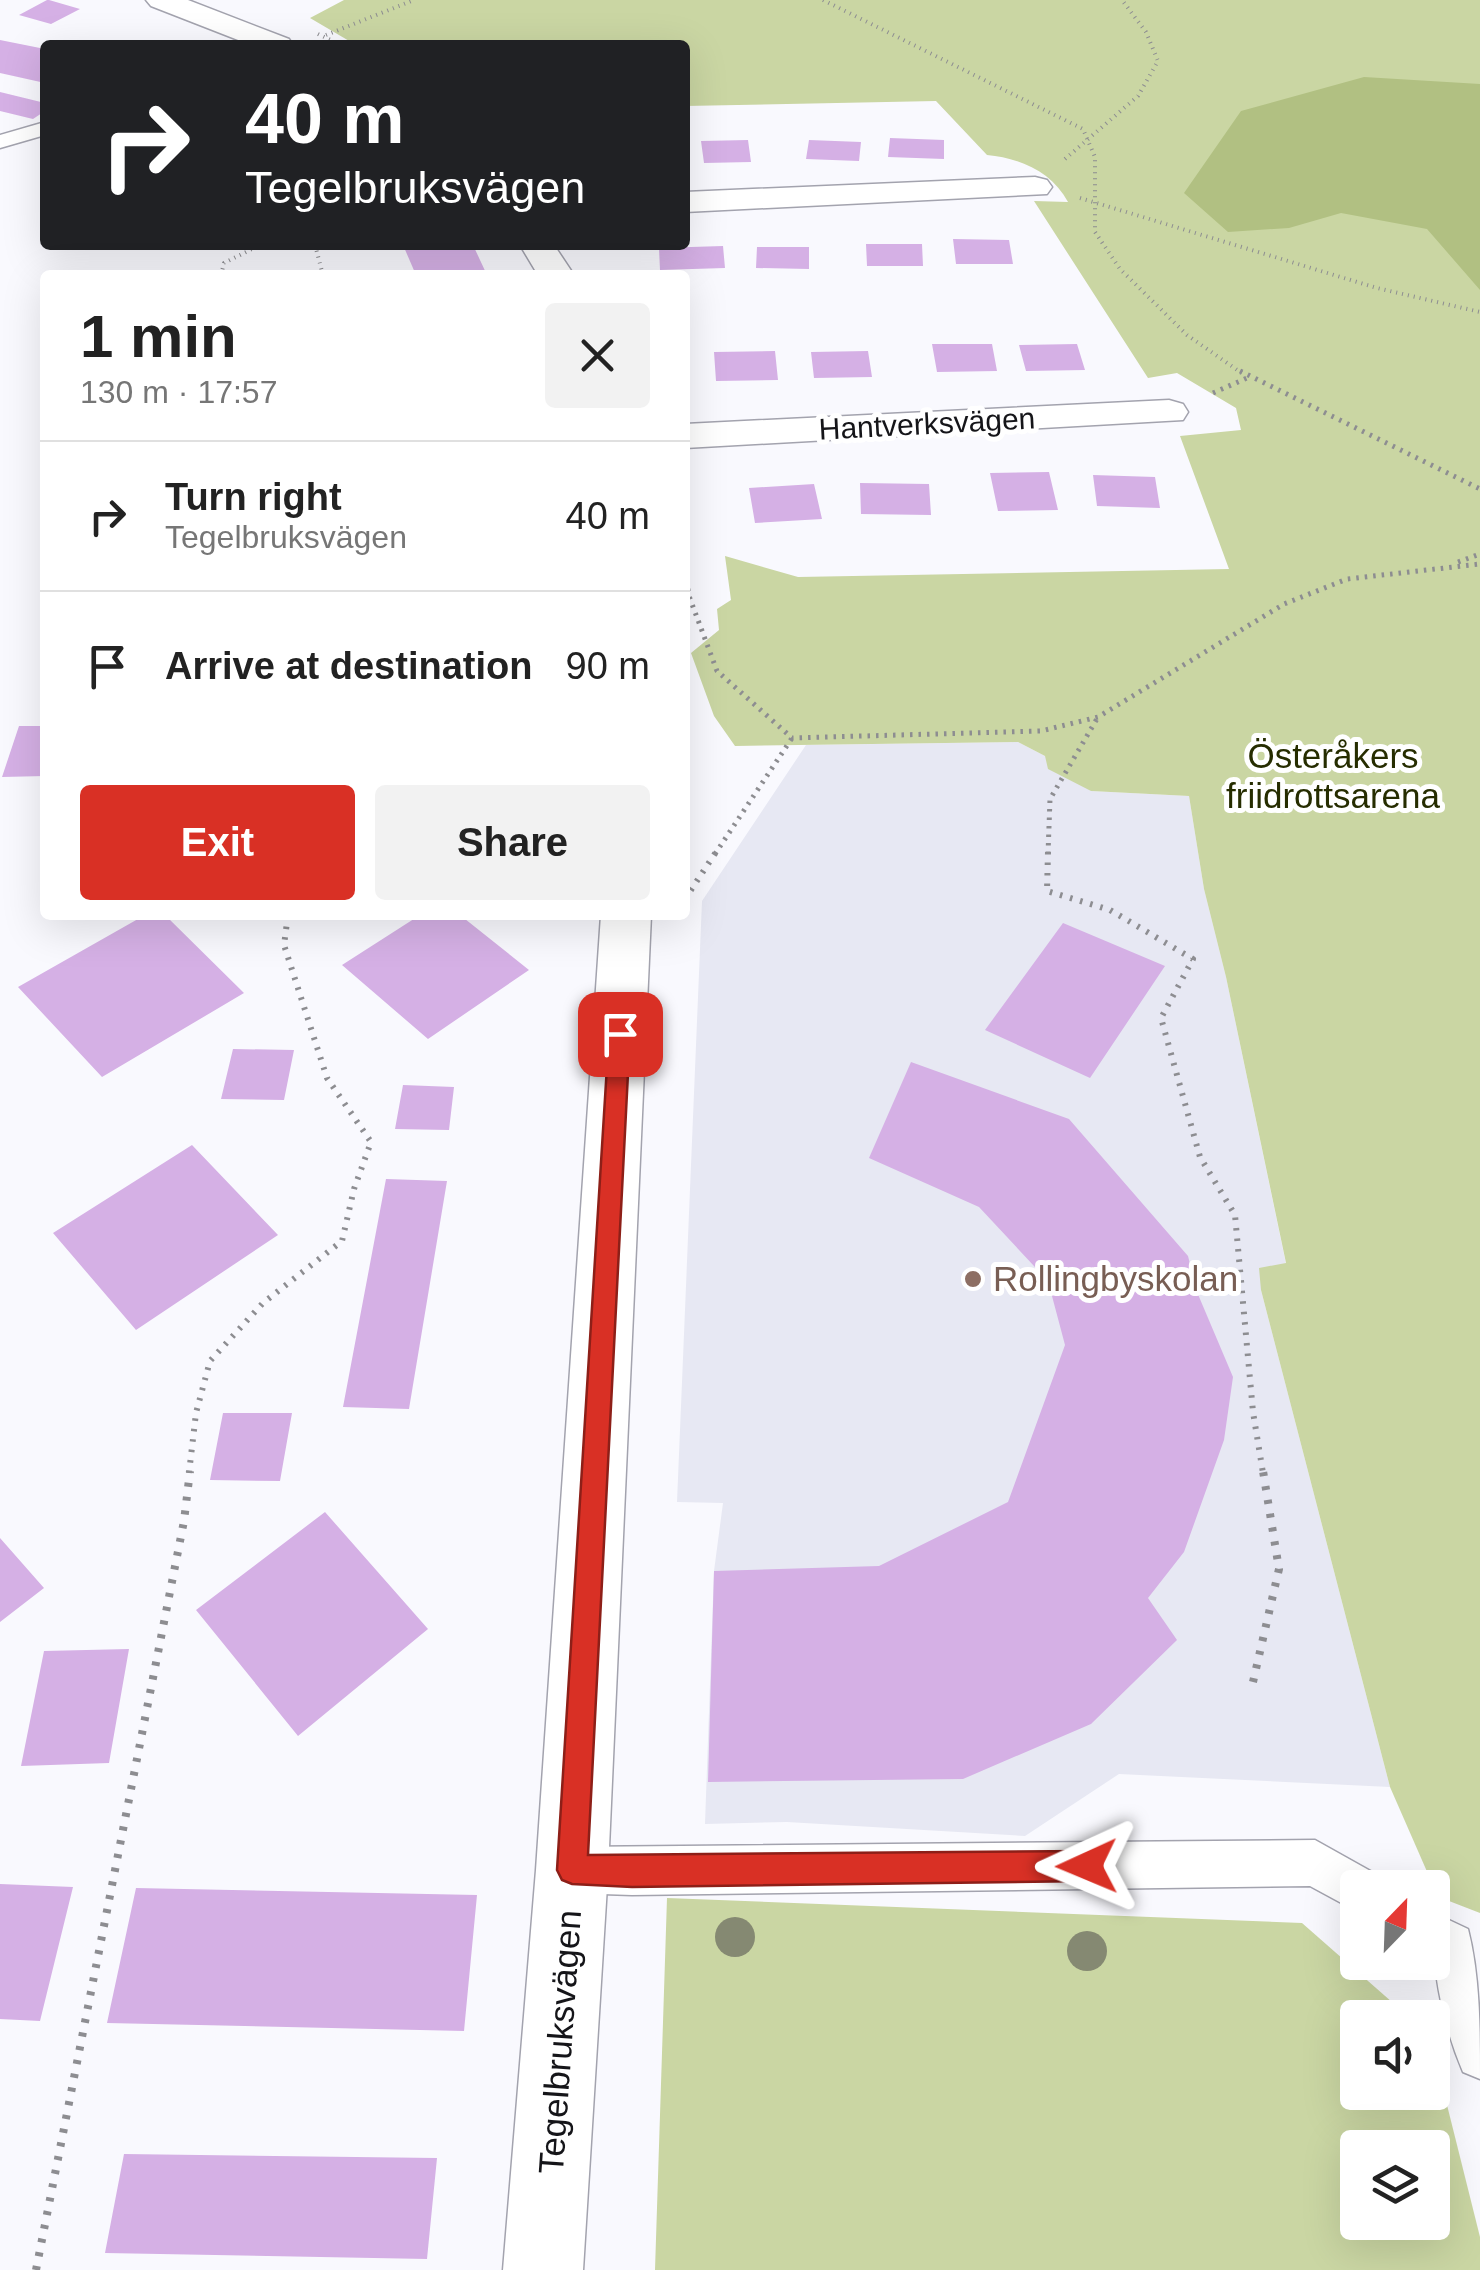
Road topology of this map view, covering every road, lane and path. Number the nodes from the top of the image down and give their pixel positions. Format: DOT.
graph roads {
  1 [pos="161,0"];
  2 [pos="414,0"];
  3 [pos="823,0"];
  4 [pos="1122,0"];
  5 [pos="265,40"];
  6 [pos="310,40"];
  7 [pos="40,130"];
  8 [pos="1087,140"];
  9 [pos="0,142"];
  10 [pos="1035,187"];
  11 [pos="1095,201"];
  12 [pos="690,202"];
  13 [pos="250,250"];
  14 [pos="222,270"];
  15 [pos="1480,312"];
  16 [pos="1168,412"];
  17 [pos="690,436"];
  18 [pos="1480,489"];
  19 [pos="1480,554"];
  20 [pos="1454,564"];
  21 [pos="1480,564"];
  22 [pos="690,599"];
  23 [pos="1098,717"];
  24 [pos="792,738"];
  25 [pos="690,891"];
  26 [pos="287,920"];
  27 [pos="626,920"];
  28 [pos="1253,1682"];
  29 [pos="572,1870"];
  30 [pos="1340,1878"];
  31 [pos="1450,1946"];
  32 [pos="1480,2055"];
  33 [pos="36,2270"];
  34 [pos="543,2270"];
  1 -- 5 [label="street"];
  2 -- 6 [label="path"];
  3 -- 8 [label="path"];
  4 -- 8 [label="path"];
  7 -- 9 [label="lane"];
  8 -- 10 [label="path"];
  8 -- 11 [label="path"];
  10 -- 11 [label="path"];
  10 -- 12 [label="street"];
  11 -- 15 [label="path"];
  11 -- 18 [label="path"];
  13 -- 14 [label="path"];
  16 -- 17 [label="street, Hantverksvägen"];
  19 -- 20 [label="path"];
  20 -- 21 [label="path"];
  20 -- 23 [label="path"];
  22 -- 24 [label="path"];
  23 -- 24 [label="path"];
  23 -- 28 [label="path"];
  24 -- 25 [label="path"];
  26 -- 33 [label="path"];
  27 -- 29 [label="street, Tegelbruksvägen"];
  29 -- 30 [label="lane"];
  29 -- 34 [label="street, Tegelbruksvägen"];
  31 -- 32 [label="lane"];
}
